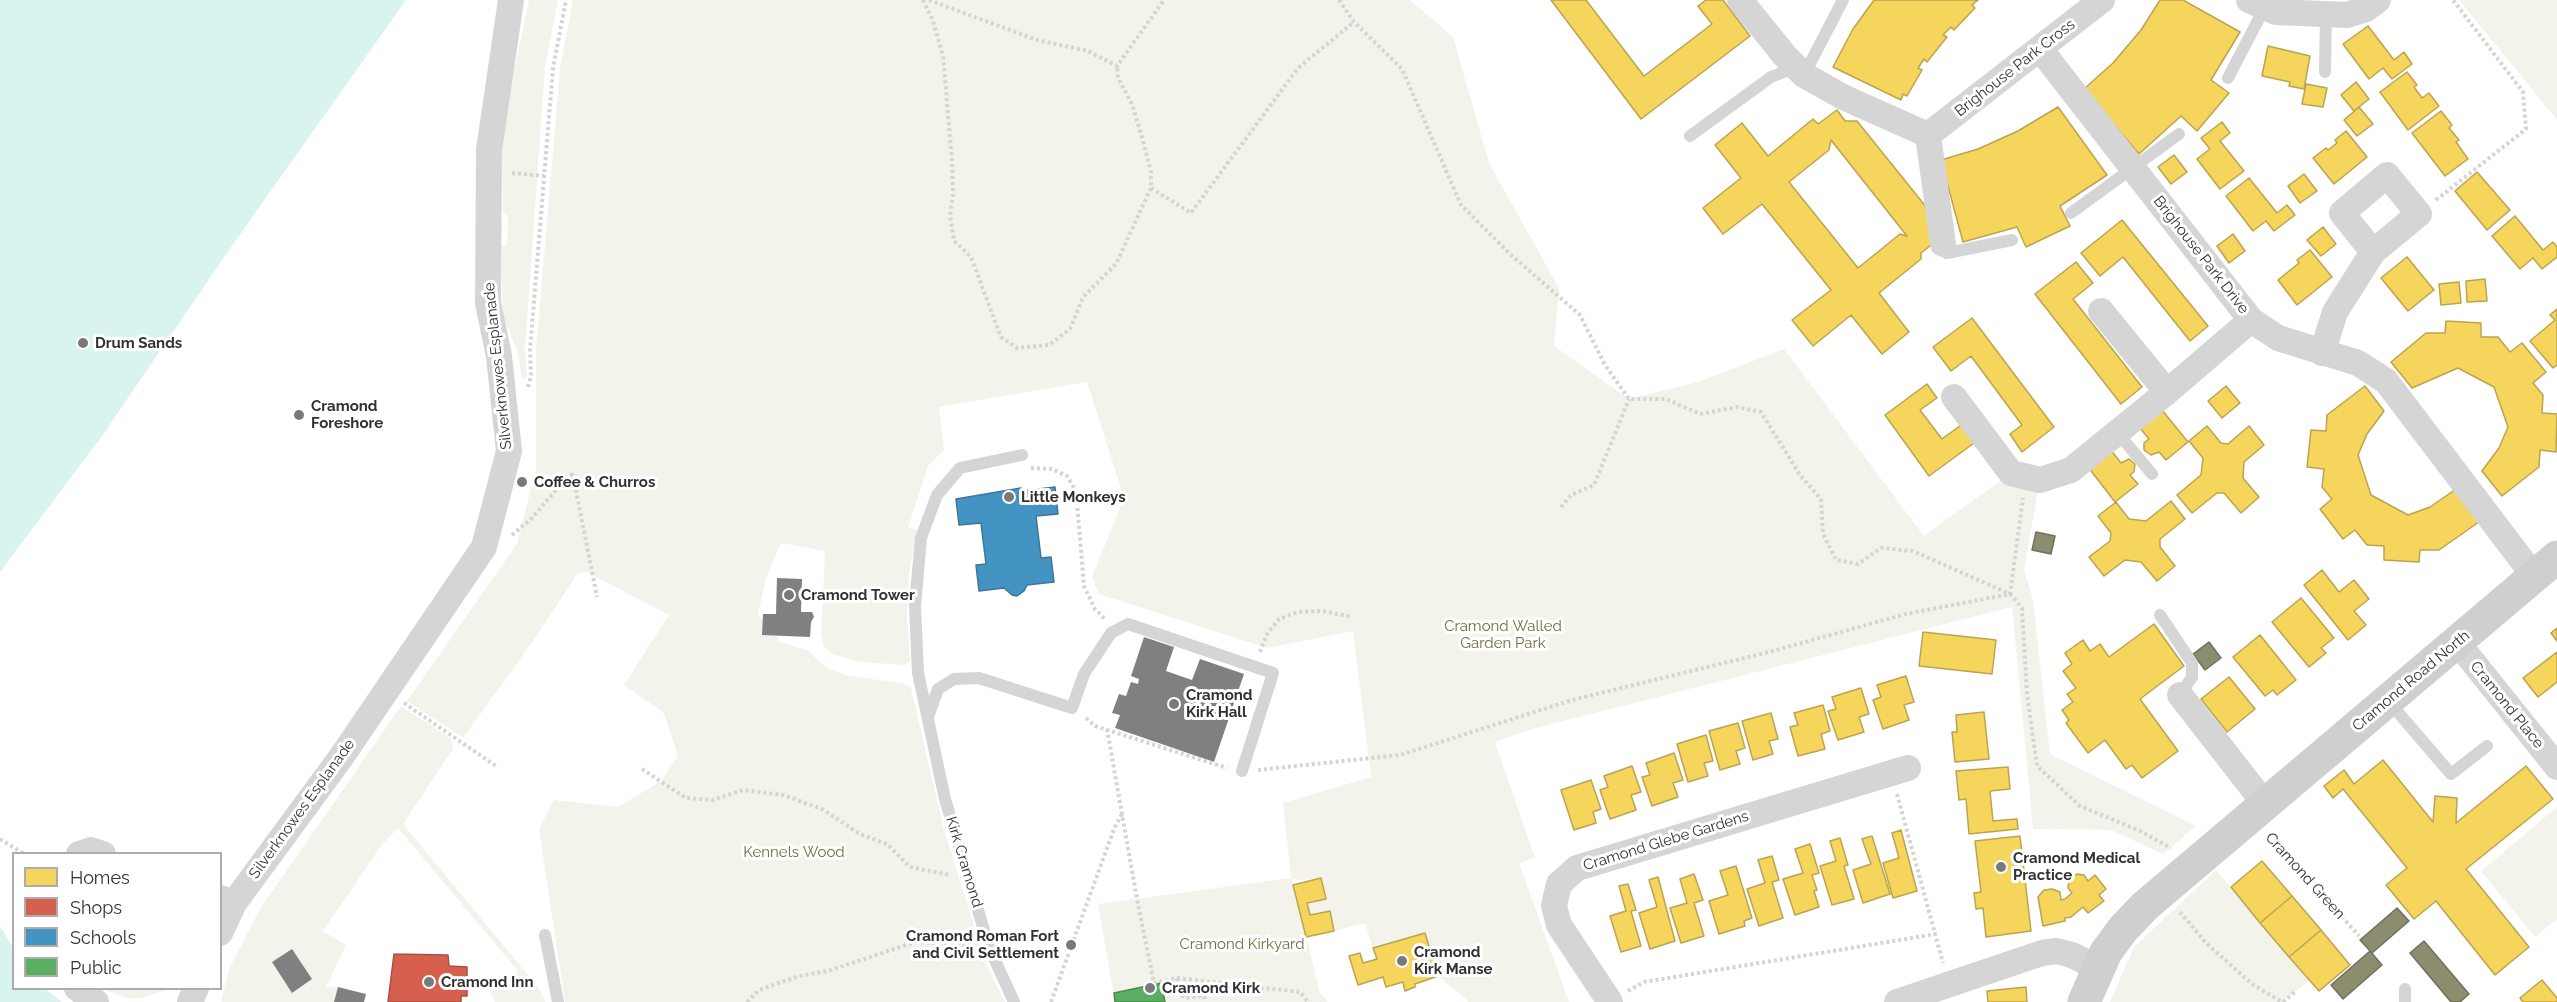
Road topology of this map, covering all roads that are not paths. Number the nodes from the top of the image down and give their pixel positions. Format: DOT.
graph roads {
  1 [pos="511,0"];
  2 [pos="1740,0"];
  3 [pos="1843,0"];
  4 [pos="2102,0"];
  5 [pos="2378,0"];
  6 [pos="2257,4"];
  7 [pos="2326,14"];
  8 [pos="2040,49"];
  9 [pos="1800,71"];
  10 [pos="2325,72"];
  11 [pos="2228,78"];
  12 [pos="2179,134"];
  13 [pos="1929,135"];
  14 [pos="1690,136"];
  15 [pos="2133,168"];
  16 [pos="2071,213"];
  17 [pos="2012,240"];
  18 [pos="1943,244"];
  19 [pos="2373,252"];
  20 [pos="2101,311"];
  21 [pos="2251,320"];
  22 [pos="2322,352"];
  23 [pos="2167,392"];
  24 [pos="1954,397"];
  25 [pos="2117,432"];
  26 [pos="1022,455"];
  27 [pos="2152,474"];
  28 [pos="2546,567"];
  29 [pos="2160,615"];
  30 [pos="2457,642"];
  31 [pos="2180,695"];
  32 [pos="2388,700"];
  33 [pos="927,718"];
  34 [pos="2487,746"];
  35 [pos="2557,767"];
  36 [pos="1900,770"];
  37 [pos="1242,771"];
  38 [pos="2258,810"];
  39 [pos="227,900"];
  40 [pos="222,924"];
  41 [pos="545,935"];
  42 [pos="2098,968"];
  43 [pos="80,990"];
  44 [pos="1615,1000"];
  45 [pos="96,1002"];
  46 [pos="558,1002"];
  47 [pos="1014,1002"];
  48 [pos="1897,1002"];
  49 [pos="2084,1002"];
  1 -- 39 [label="street, Silverknowes Esplanade"];
  2 -- 9 [label="street"];
  3 -- 9 [label="lane"];
  4 -- 8 [label="street, Brighouse Park Cross"];
  5 -- 7 [label="street"];
  6 -- 7 [label="street"];
  6 -- 11 [label="lane"];
  7 -- 10 [label="lane"];
  8 -- 13 [label="street, Brighouse Park Cross"];
  8 -- 15 [label="street, Brighouse Park Drive"];
  9 -- 13 [label="street"];
  9 -- 14 [label="lane"];
  12 -- 15 [label="lane"];
  13 -- 18 [label="street"];
  15 -- 16 [label="lane"];
  15 -- 21 [label="street, Brighouse Park Drive"];
  17 -- 18 [label="lane"];
  19 -- 19 [label="street"];
  19 -- 22 [label="street"];
  20 -- 23 [label="street"];
  21 -- 22 [label="street, Brighouse Park Drive"];
  21 -- 23 [label="street"];
  22 -- 28 [label="street, Brighouse Park Drive"];
  23 -- 25 [label="street"];
  24 -- 25 [label="street"];
  25 -- 27 [label="lane"];
  26 -- 33 [label="lane, Kirk Cramond"];
  28 -- 30 [label="street, Cramond Road North"];
  29 -- 31 [label="lane"];
  30 -- 32 [label="street, Cramond Road North"];
  30 -- 35 [label="street, Cramond Place"];
  31 -- 38 [label="street"];
  32 -- 34 [label="lane"];
  32 -- 38 [label="street, Cramond Road North"];
  33 -- 37 [label="lane"];
  33 -- 47 [label="lane, Kirk Cramond"];
  36 -- 44 [label="street, Cramond Glebe Gardens"];
  38 -- 42 [label="street, Cramond Road North"];
  39 -- 40 [label="street, Silverknowes Esplanade"];
  41 -- 46 [label="lane"];
  42 -- 48 [label="street"];
  42 -- 49 [label="street, Cramond Road North"];
  43 -- 45 [label="street"];
}
